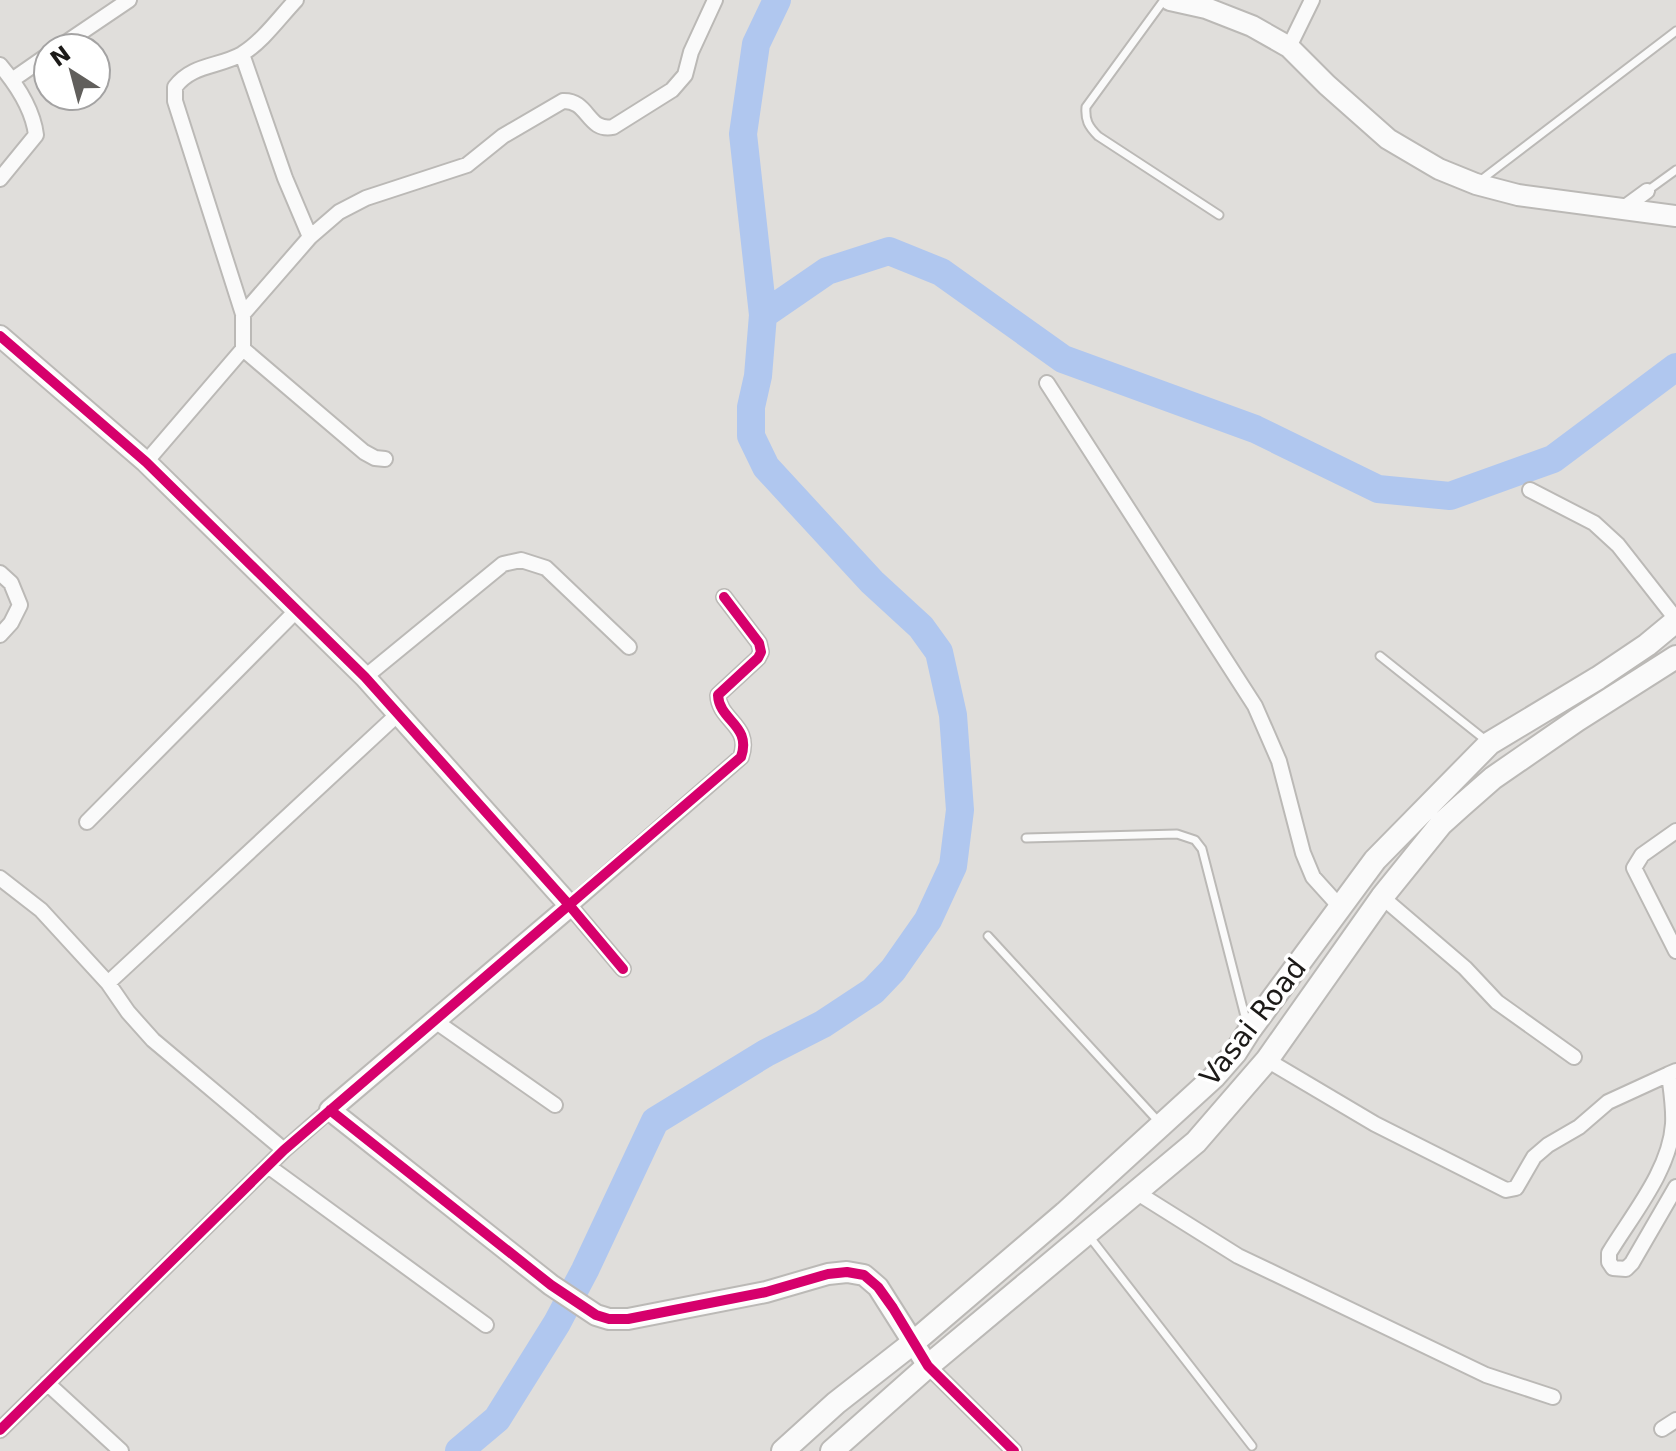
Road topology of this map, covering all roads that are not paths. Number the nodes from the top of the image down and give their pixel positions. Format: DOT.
graph roads {
  1 [pos="129,0"];
  2 [pos="296,0"];
  3 [pos="715,0"];
  4 [pos="1167,0"];
  5 [pos="1312,0"];
  6 [pos="1676,31"];
  7 [pos="82,32"];
  8 [pos="1289,47"];
  9 [pos="242,54"];
  10 [pos="0,65"];
  11 [pos="32,66"];
  12 [pos="12,80"];
  13 [pos="1676,170"];
  14 [pos="0,179"];
  15 [pos="1476,184"];
  16 [pos="1647,191"];
  17 [pos="1621,210"];
  18 [pos="1219,215"];
  19 [pos="1676,216"];
  20 [pos="310,237"];
  21 [pos="243,314"];
  22 [pos="0,336"];
  23 [pos="243,349"];
  24 [pos="1047,383"];
  25 [pos="385,459"];
  26 [pos="146,462"];
  27 [pos="1530,490"];
  28 [pos="0,573"];
  29 [pos="724,597"];
  30 [pos="297,610"];
  31 [pos="1676,620"];
  32 [pos="0,635"];
  33 [pos="629,647"];
  34 [pos="1380,656"];
  35 [pos="1674,662"];
  36 [pos="365,677"];
  37 [pos="398,714"];
  38 [pos="1490,743"];
  39 [pos="87,822"];
  40 [pos="1676,831"];
  41 [pos="1026,838"];
  42 [pos="0,878"];
  43 [pos="1382,897"];
  44 [pos="570,906"];
  45 [pos="1341,908"];
  46 [pos="988,936"];
  47 [pos="1676,951"];
  48 [pos="623,969"];
  49 [pos="108,983"];
  50 [pos="435,1021"];
  51 [pos="1249,1031"];
  52 [pos="1574,1057"];
  53 [pos="1267,1060"];
  54 [pos="1672,1073"];
  55 [pos="555,1105"];
  56 [pos="330,1110"];
  57 [pos="1162,1126"];
  58 [pos="284,1150"];
  59 [pos="268,1166"];
  60 [pos="1676,1187"];
  61 [pos="1136,1192"];
  62 [pos="1088,1234"];
  63 [pos="486,1325"];
  64 [pos="914,1342"];
  65 [pos="928,1366"];
  66 [pos="47,1383"];
  67 [pos="1553,1397"];
  68 [pos="1676,1420"];
  69 [pos="1662,1429"];
  70 [pos="0,1430"];
  71 [pos="1252,1446"];
  72 [pos="121,1451"];
  73 [pos="783,1451"];
  74 [pos="832,1451"];
  75 [pos="1014,1451"];
  1 -- 7 [label="street"];
  2 -- 9 [label="street"];
  3 -- 20 [label="street"];
  4 -- 8 [label="street"];
  4 -- 18 [label="lane"];
  5 -- 8 [label="street"];
  6 -- 15 [label="lane"];
  8 -- 15 [label="street"];
  9 -- 20 [label="street"];
  9 -- 21 [label="street"];
  10 -- 12 [label="street"];
  11 -- 12 [label="street"];
  12 -- 14 [label="street"];
  13 -- 16 [label="lane"];
  15 -- 17 [label="street"];
  16 -- 17 [label="street"];
  17 -- 19 [label="street"];
  20 -- 21 [label="street"];
  21 -- 23 [label="street"];
  22 -- 26 [label="street"];
  23 -- 25 [label="street"];
  23 -- 26 [label="street"];
  24 -- 45 [label="street"];
  26 -- 30 [label="street"];
  27 -- 31 [label="street"];
  28 -- 32 [label="street"];
  29 -- 44 [label="street"];
  30 -- 36 [label="street"];
  30 -- 39 [label="street"];
  31 -- 38 [label="main road, Vasai Road"];
  33 -- 36 [label="street"];
  34 -- 38 [label="lane"];
  35 -- 43 [label="main road, Vasai Road"];
  36 -- 37 [label="street"];
  37 -- 44 [label="street"];
  37 -- 49 [label="street"];
  38 -- 45 [label="main road, Vasai Road"];
  40 -- 47 [label="street"];
  41 -- 51 [label="lane"];
  42 -- 49 [label="street"];
  43 -- 52 [label="street"];
  43 -- 53 [label="main road, Vasai Road"];
  44 -- 48 [label="street"];
  44 -- 50 [label="street"];
  45 -- 51 [label="main road, Vasai Road"];
  46 -- 57 [label="lane"];
  49 -- 58 [label="street"];
  50 -- 55 [label="street"];
  50 -- 56 [label="street"];
  51 -- 57 [label="main road, Vasai Road"];
  53 -- 54 [label="street"];
  53 -- 61 [label="main road, Vasai Road"];
  54 -- 60 [label="street"];
  56 -- 58 [label="street"];
  56 -- 64 [label="street"];
  57 -- 64 [label="main road, Vasai Road"];
  58 -- 59 [label="street"];
  59 -- 63 [label="street"];
  59 -- 66 [label="street"];
  61 -- 62 [label="main road, Vasai Road"];
  61 -- 67 [label="street"];
  62 -- 65 [label="main road, Vasai Road"];
  62 -- 71 [label="lane"];
  64 -- 65 [label="street"];
  64 -- 73 [label="main road, Vasai Road"];
  65 -- 74 [label="main road, Vasai Road"];
  65 -- 75 [label="street"];
  66 -- 70 [label="street"];
  66 -- 72 [label="street"];
  68 -- 69 [label="street"];
}
